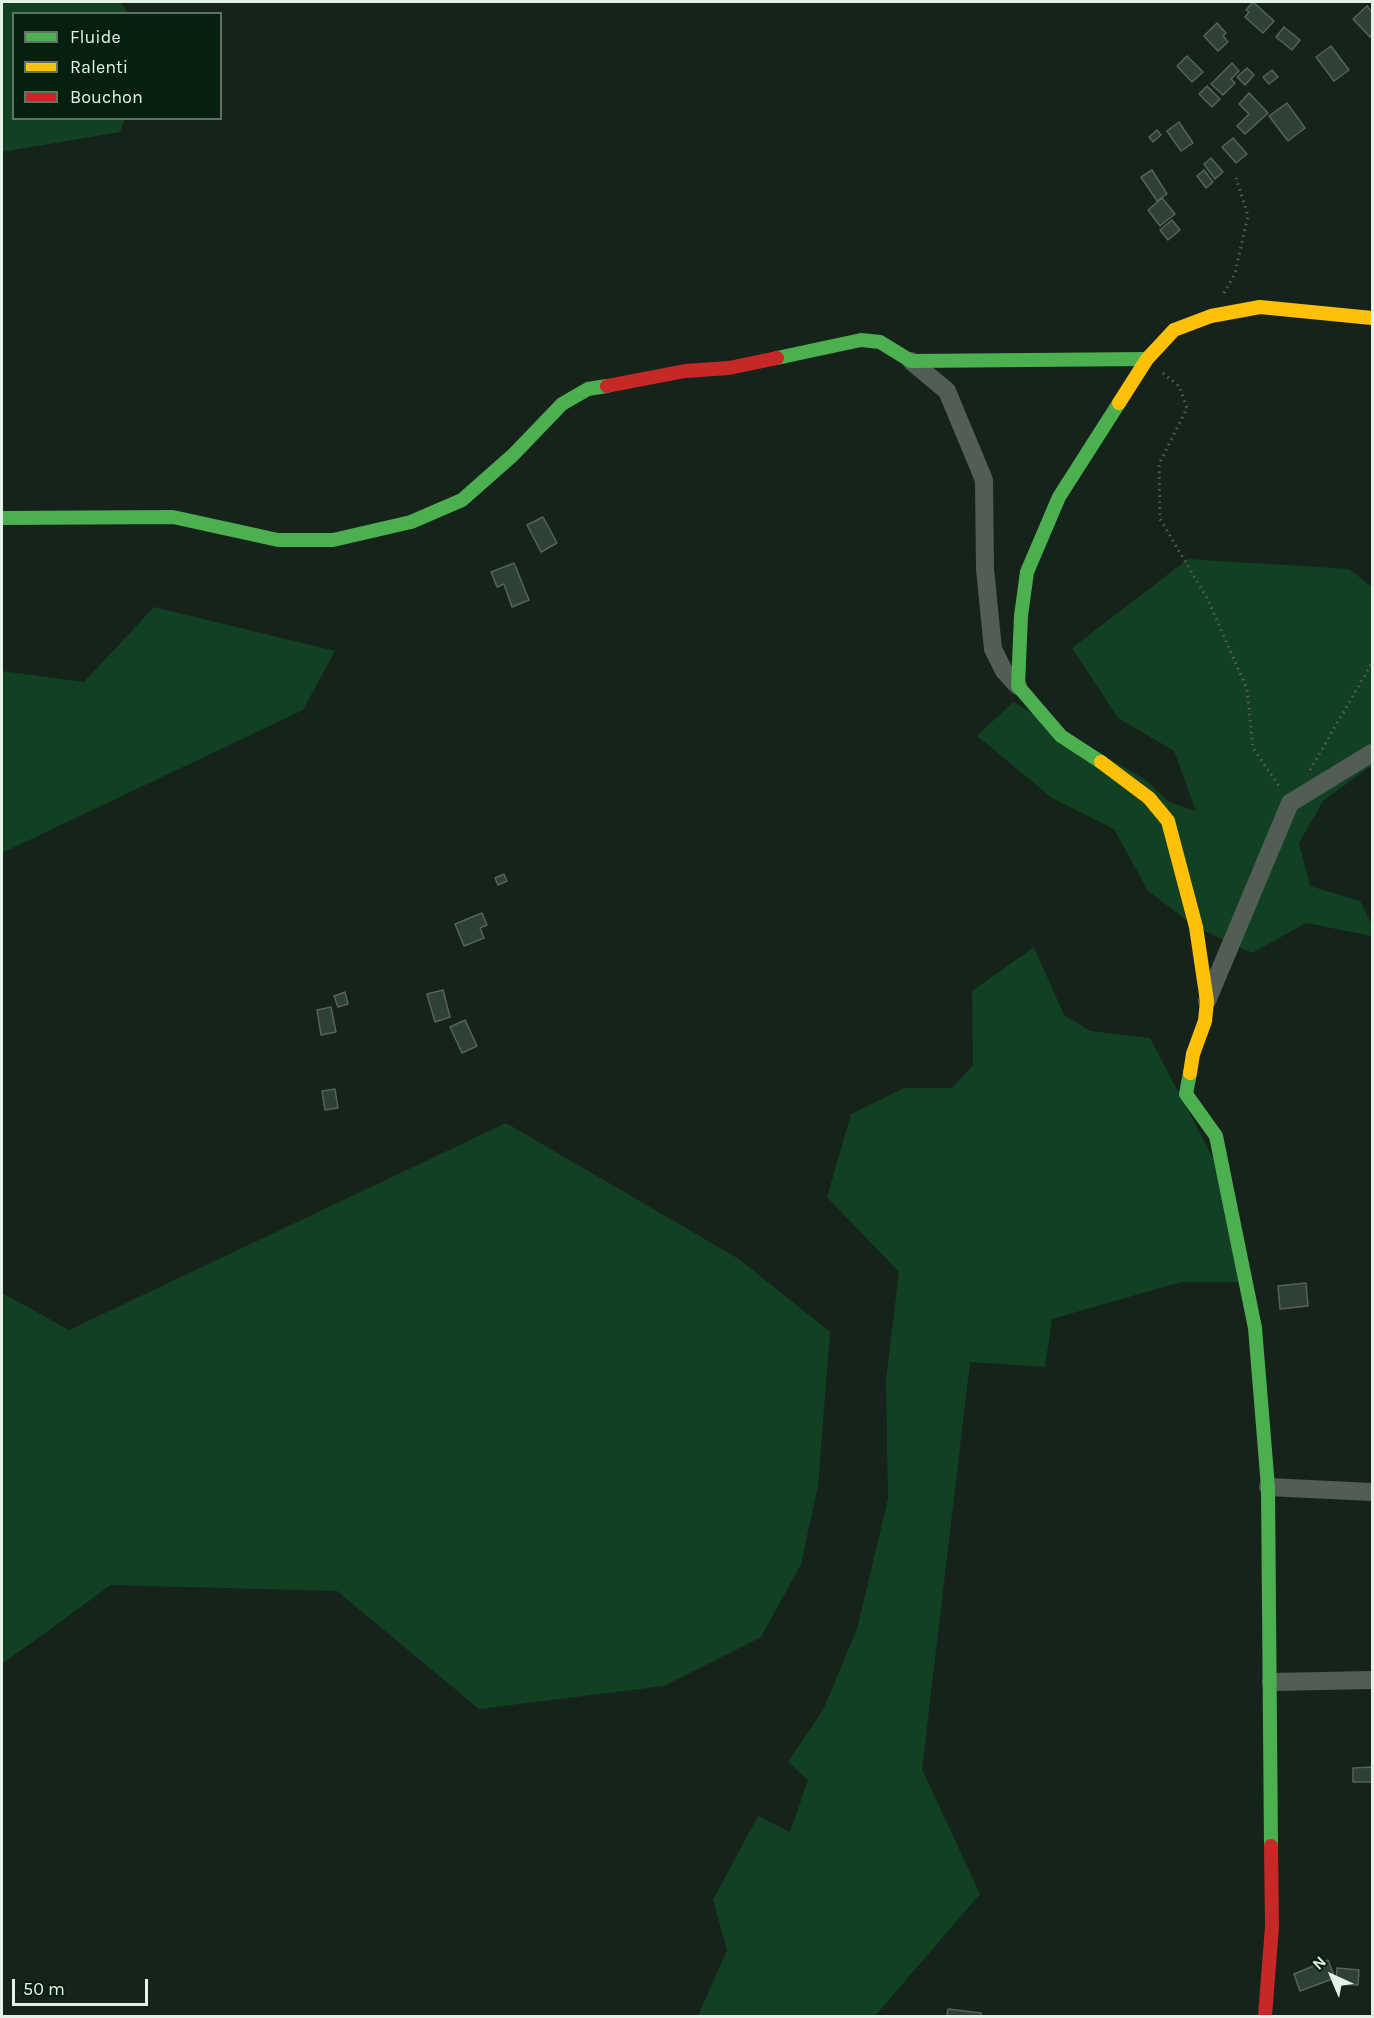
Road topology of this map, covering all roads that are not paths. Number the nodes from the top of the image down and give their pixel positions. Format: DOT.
graph roads {
  1 [pos="1372,318"];
  2 [pos="1146,359"];
  3 [pos="911,361"];
  4 [pos="2,518"];
  5 [pos="1018,686"];
  6 [pos="1372,753"];
  7 [pos="1207,1001"];
  8 [pos="1268,1487"];
  9 [pos="1372,1492"];
  10 [pos="1372,1680"];
  11 [pos="1271,1682"];
  12 [pos="1265,2016"];
  1 -- 2 [label="street"];
  2 -- 3 [label="street"];
  2 -- 5 [label="street"];
  3 -- 4 [label="street"];
  3 -- 5 [label="street"];
  5 -- 7 [label="street"];
  6 -- 7 [label="street"];
  7 -- 8 [label="street"];
  8 -- 9 [label="street"];
  8 -- 11 [label="street"];
  10 -- 11 [label="street"];
  11 -- 12 [label="street"];
}
